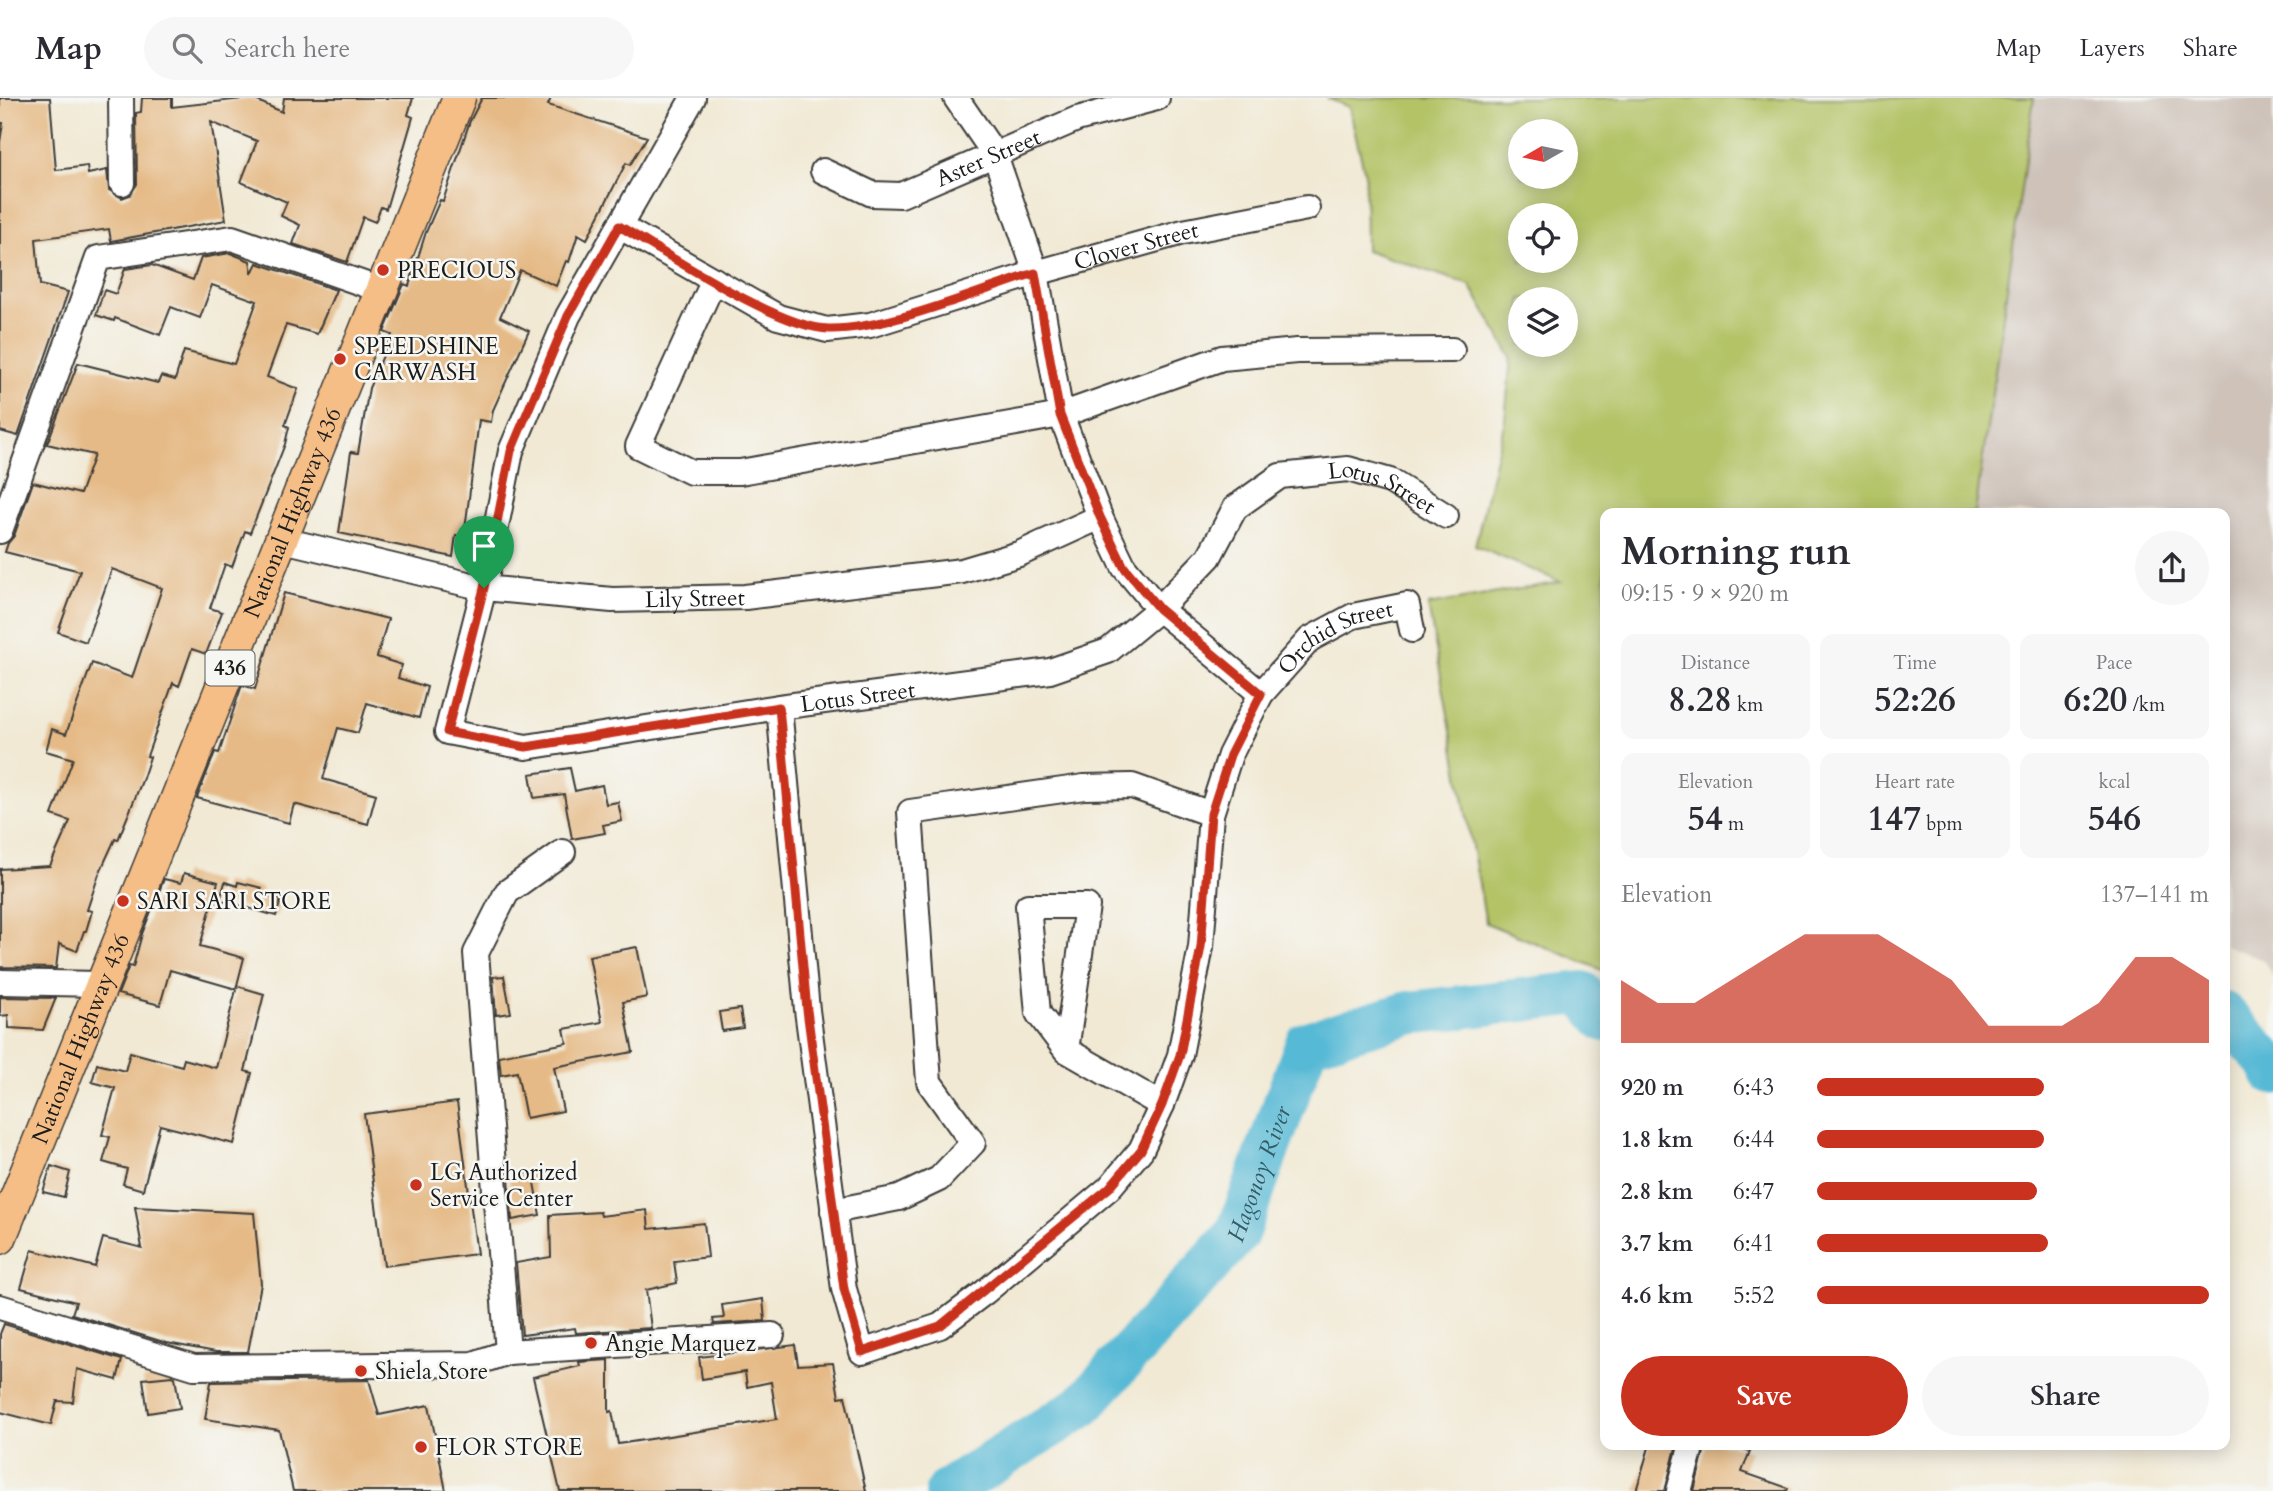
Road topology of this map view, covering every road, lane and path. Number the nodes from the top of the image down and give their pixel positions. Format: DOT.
graph roads {
  1 [pos="121,98"];
  2 [pos="459,98"];
  3 [pos="693,98"];
  4 [pos="956,98"];
  5 [pos="1157,98"];
  6 [pos="995,155"];
  7 [pos="823,171"];
  8 [pos="122,183"];
  9 [pos="1307,208"];
  10 [pos="619,226"];
  11 [pos="1035,273"];
  12 [pos="714,280"];
  13 [pos="382,290"];
  14 [pos="1452,350"];
  15 [pos="1060,415"];
  16 [pos="1446,516"];
  17 [pos="1100,517"];
  18 [pos="0,531"];
  19 [pos="283,540"];
  20 [pos="484,588"];
  21 [pos="1159,609"];
  22 [pos="1412,631"];
  23 [pos="1261,694"];
  24 [pos="779,707"];
  25 [pos="1211,814"];
  26 [pos="563,852"];
  27 [pos="0,982"];
  28 [pos="100,984"];
  29 [pos="1066,1050"];
  30 [pos="1162,1105"];
  31 [pos="834,1211"];
  32 [pos="0,1238"];
  33 [pos="0,1307"];
  34 [pos="772,1335"];
  35 [pos="508,1352"];
  36 [pos="1690,1450"];
  37 [pos="1678,1491"];
  1 -- 8 [label="street"];
  2 -- 13 [label="main road, National Highway 436 / 436"];
  3 -- 10 [label="street, Lotus Street"];
  4 -- 6 [label="street"];
  5 -- 6 [label="street, Aster Street"];
  6 -- 7 [label="street, Aster Street"];
  6 -- 11 [label="street"];
  9 -- 11 [label="street, Clover Street"];
  10 -- 12 [label="street, Clover Street"];
  10 -- 20 [label="street, Lotus Street"];
  11 -- 12 [label="street, Clover Street"];
  11 -- 15 [label="street"];
  12 -- 15 [label="street"];
  13 -- 18 [label="street"];
  13 -- 19 [label="main road, National Highway 436 / 436"];
  14 -- 15 [label="street"];
  15 -- 17 [label="street"];
  16 -- 21 [label="street, Lotus Street"];
  17 -- 20 [label="street, Lily Street"];
  17 -- 21 [label="street"];
  19 -- 20 [label="street, Lily Street"];
  19 -- 28 [label="main road, National Highway 436 / 436"];
  20 -- 24 [label="street, Lotus Street"];
  21 -- 23 [label="street"];
  21 -- 24 [label="street, Lotus Street"];
  22 -- 23 [label="street, Orchid Street"];
  23 -- 25 [label="street, Orchid Street"];
  24 -- 31 [label="street, Orchid Street"];
  25 -- 30 [label="street, Orchid Street"];
  25 -- 31 [label="street"];
  26 -- 35 [label="street"];
  27 -- 28 [label="street"];
  28 -- 32 [label="main road, National Highway 436 / 436"];
  29 -- 29 [label="street"];
  29 -- 30 [label="street"];
  30 -- 31 [label="street, Orchid Street"];
  33 -- 35 [label="street"];
  34 -- 35 [label="street"];
  36 -- 37 [label="street"];
}
